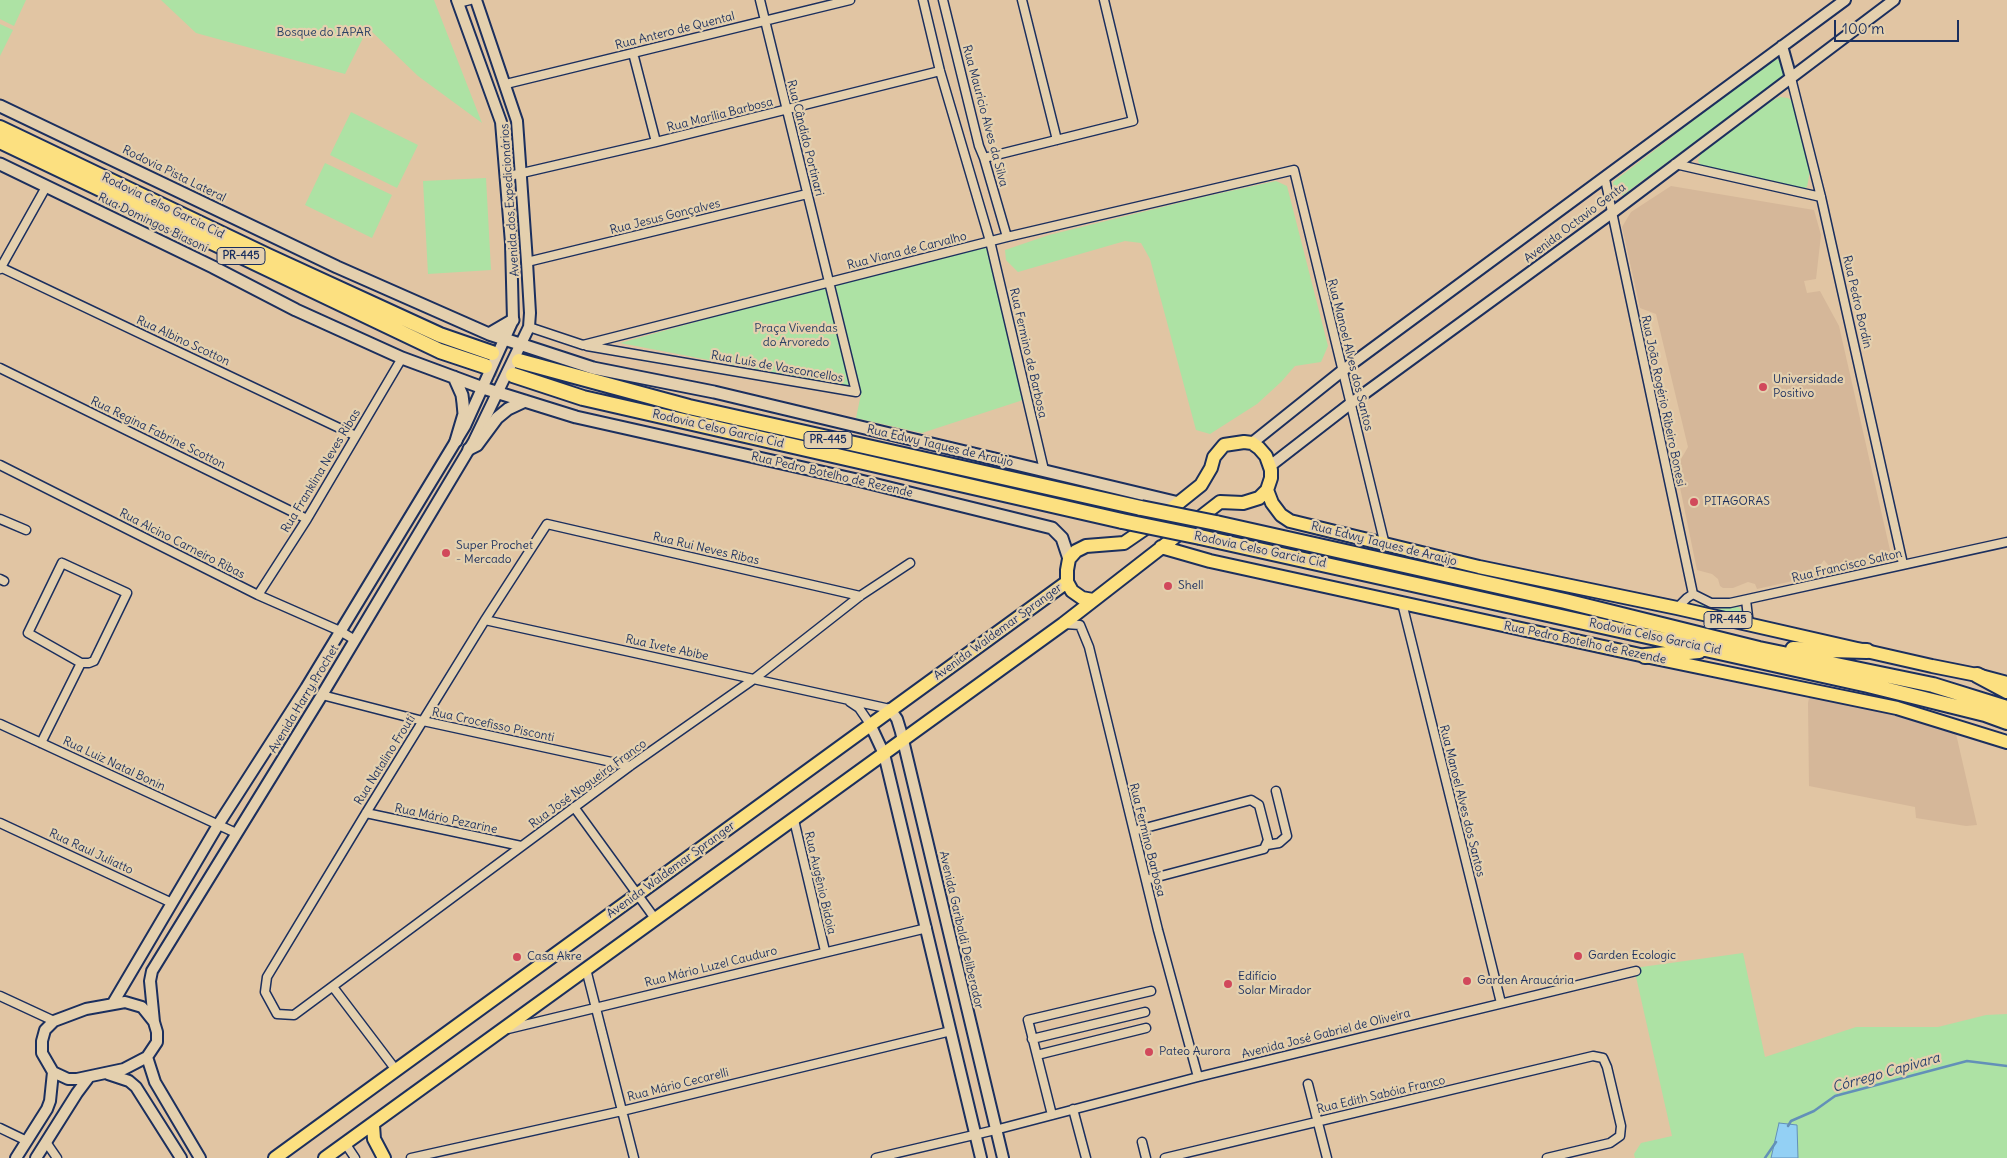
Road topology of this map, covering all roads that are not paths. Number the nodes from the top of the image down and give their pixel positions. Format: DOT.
graph roads {
  1 [pos="470,0"];
  2 [pos="476,0"];
  3 [pos="760,0"];
  4 [pos="850,0"];
  5 [pos="922,0"];
  6 [pos="944,0"];
  7 [pos="1022,0"];
  8 [pos="1104,0"];
  9 [pos="1845,0"];
  10 [pos="1894,0"];
  11 [pos="458,2"];
  12 [pos="764,20"];
  13 [pos="1782,46"];
  14 [pos="633,53"];
  15 [pos="940,72"];
  16 [pos="1791,78"];
  17 [pos="506,84"];
  18 [pos="0,106"];
  19 [pos="786,110"];
  20 [pos="0,128"];
  21 [pos="1057,140"];
  22 [pos="0,141"];
  23 [pos="656,142"];
  24 [pos="984,158"];
  25 [pos="0,164"];
  26 [pos="1675,164"];
  27 [pos="1294,170"];
  28 [pos="522,173"];
  29 [pos="505,177"];
  30 [pos="1604,179"];
  31 [pos="46,187"];
  32 [pos="807,194"];
  33 [pos="1821,197"];
  34 [pos="1613,212"];
  35 [pos="1007,237"];
  36 [pos="990,242"];
  37 [pos="527,262"];
  38 [pos="0,268"];
  39 [pos="829,282"];
  40 [pos="513,320"];
  41 [pos="529,327"];
  42 [pos="489,334"];
  43 [pos="505,338"];
  44 [pos="520,344"];
  45 [pos="582,345"];
  46 [pos="492,352"];
  47 [pos="402,358"];
  48 [pos="519,361"];
  49 [pos="484,366"];
  50 [pos="0,368"];
  51 [pos="1342,371"];
  52 [pos="513,375"];
  53 [pos="454,377"];
  54 [pos="483,388"];
  55 [pos="497,393"];
  56 [pos="524,401"];
  57 [pos="1350,404"];
  58 [pos="356,436"];
  59 [pos="456,441"];
  60 [pos="1252,443"];
  61 [pos="469,449"];
  62 [pos="0,465"];
  63 [pos="1270,466"];
  64 [pos="1044,470"];
  65 [pos="1267,490"];
  66 [pos="1179,503"];
  67 [pos="0,519"];
  68 [pos="307,519"];
  69 [pos="548,524"];
  70 [pos="26,530"];
  71 [pos="2007,542"];
  72 [pos="1384,545"];
  73 [pos="1161,547"];
  74 [pos="1069,559"];
  75 [pos="910,564"];
  76 [pos="1903,564"];
  77 [pos="1067,582"];
  78 [pos="258,594"];
  79 [pos="1693,594"];
  80 [pos="860,596"];
  81 [pos="1093,600"];
  82 [pos="1746,600"];
  83 [pos="1402,603"];
  84 [pos="1676,608"];
  85 [pos="485,620"];
  86 [pos="1063,624"];
  87 [pos="1749,624"];
  88 [pos="340,631"];
  89 [pos="355,640"];
  90 [pos="1759,648"];
  91 [pos="1714,650"];
  92 [pos="1867,651"];
  93 [pos="1645,656"];
  94 [pos="81,663"];
  95 [pos="1977,675"];
  96 [pos="754,679"];
  97 [pos="2007,683"];
  98 [pos="2007,691"];
  99 [pos="322,694"];
  100 [pos="844,699"];
  101 [pos="2007,708"];
  102 [pos="890,709"];
  103 [pos="423,721"];
  104 [pos="2007,722"];
  105 [pos="0,724"];
  106 [pos="870,724"];
  107 [pos="903,739"];
  108 [pos="2007,742"];
  109 [pos="42,743"];
  110 [pos="884,754"];
  111 [pos="630,766"];
  112 [pos="1276,791"];
  113 [pos="574,807"];
  114 [pos="366,813"];
  115 [pos="794,820"];
  116 [pos="0,823"];
  117 [pos="218,825"];
  118 [pos="1134,831"];
  119 [pos="236,833"];
  120 [pos="1267,845"];
  121 [pos="521,846"];
  122 [pos="1146,880"];
  123 [pos="638,895"];
  124 [pos="172,903"];
  125 [pos="656,920"];
  126 [pos="927,928"];
  127 [pos="825,951"];
  128 [pos="586,969"];
  129 [pos="1636,971"];
  130 [pos="333,987"];
  131 [pos="1151,991"];
  132 [pos="0,996"];
  133 [pos="113,1003"];
  134 [pos="1501,1003"];
  135 [pos="597,1007"];
  136 [pos="1145,1012"];
  137 [pos="277,1014"];
  138 [pos="54,1021"];
  139 [pos="154,1022"];
  140 [pos="1146,1028"];
  141 [pos="501,1031"];
  142 [pos="951,1031"];
  143 [pos="1032,1039"];
  144 [pos="1037,1055"];
  145 [pos="147,1057"];
  146 [pos="396,1070"];
  147 [pos="53,1072"];
  148 [pos="107,1074"];
  149 [pos="89,1077"];
  150 [pos="1198,1077"];
  151 [pos="1308,1084"];
  152 [pos="1073,1109"];
  153 [pos="622,1110"];
  154 [pos="1052,1115"];
  155 [pos="1318,1122"];
  156 [pos="373,1125"];
  157 [pos="0,1128"];
  158 [pos="995,1130"];
  159 [pos="975,1134"];
  160 [pos="27,1141"];
  161 [pos="46,1142"];
  162 [pos="1142,1142"];
  163 [pos="345,1144"];
  164 [pos="16,1158"];
  165 [pos="36,1158"];
  166 [pos="57,1158"];
  167 [pos="181,1158"];
  168 [pos="200,1158"];
  169 [pos="275,1158"];
  170 [pos="325,1158"];
  171 [pos="355,1158"];
  172 [pos="384,1158"];
  173 [pos="411,1158"];
  174 [pos="634,1158"];
  175 [pos="876,1158"];
  176 [pos="981,1158"];
  177 [pos="1003,1158"];
  178 [pos="1086,1158"];
  179 [pos="1146,1158"];
  180 [pos="1165,1158"];
  181 [pos="1327,1158"];
  182 [pos="1547,1158"];
  1 -- 11 [label="street"];
  2 -- 17 [label="street, Avenida dos Expedicionários"];
  3 -- 12 [label="street, Rua Cândido Portinari"];
  4 -- 12 [label="street, Rua Antero de Quental"];
  5 -- 15 [label="street, Rua Fermino de Barbosa"];
  6 -- 24 [label="street, Rua Maurício Alves da Silva"];
  7 -- 21 [label="street"];
  8 -- 21 [label="street"];
  9 -- 13 [label="street, Avenida Octavio Genta"];
  10 -- 16 [label="street, Avenida Octavio Genta"];
  11 -- 29 [label="street, Avenida dos Expedicionários"];
  12 -- 14 [label="street, Rua Antero de Quental"];
  12 -- 19 [label="street, Rua Cândido Portinari"];
  13 -- 16 [label="street, Rua Pedro Bordin"];
  13 -- 30 [label="street, Avenida Octavio Genta"];
  14 -- 17 [label="street, Rua Antero de Quental"];
  14 -- 23 [label="street"];
  15 -- 19 [label="street, Rua Marília Barbosa"];
  15 -- 36 [label="street, Rua Fermino de Barbosa"];
  16 -- 26 [label="street, Avenida Octavio Genta"];
  16 -- 33 [label="street, Rua Pedro Bordin"];
  17 -- 28 [label="street, Avenida dos Expedicionários"];
  18 -- 42 [label="main road, Rodovia Pista Lateral / PR-445"];
  19 -- 23 [label="street, Rua Marília Barbosa"];
  19 -- 32 [label="street, Rua Cândido Portinari"];
  20 -- 46 [label="highway, Rodovia Celso Garcia Cid / PR-445"];
  21 -- 24 [label="street"];
  22 -- 49 [label="highway, Rodovia Celso Garcia Cid / PR-445"];
  23 -- 28 [label="street, Rua Marília Barbosa"];
  24 -- 35 [label="street, Rua Maurício Alves da Silva"];
  25 -- 31 [label="main road, Rua Domingos Biasoni"];
  26 -- 33 [label="street"];
  26 -- 34 [label="street, Avenida Octavio Genta"];
  27 -- 35 [label="street, Rua Viana de Carvalho"];
  27 -- 51 [label="street, Rua Manoel Alves dos Santos"];
  28 -- 29 [label="street, Rua Marília Barbosa"];
  28 -- 37 [label="street, Avenida dos Expedicionários"];
  29 -- 40 [label="street, Avenida dos Expedicionários"];
  30 -- 34 [label="street"];
  30 -- 51 [label="street, Avenida Octavio Genta"];
  31 -- 38 [label="street"];
  31 -- 47 [label="main road, Rua Domingos Biasoni"];
  32 -- 37 [label="street, Rua Jesus Gonçalves"];
  32 -- 39 [label="street, Rua Cândido Portinari"];
  33 -- 76 [label="street, Rua Pedro Bordin"];
  34 -- 57 [label="street, Avenida Octavio Genta"];
  34 -- 79 [label="street, Rua João Rogério Ribeiro Bonesi"];
  35 -- 36 [label="street, Rua Viana de Carvalho"];
  36 -- 39 [label="street, Rua Viana de Carvalho"];
  36 -- 64 [label="street, Rua Fermino de Barbosa"];
  37 -- 41 [label="street, Avenida dos Expedicionários"];
  38 -- 58 [label="street, Rua Albino Scotton"];
  39 -- 45 [label="street, Rua Viana de Carvalho"];
  39 -- 45 [label="street, Rua Luís de Vasconcellos"];
  40 -- 42 [label="main road"];
  40 -- 43 [label="street, Avenida dos Expedicionários"];
  41 -- 44 [label="street, Avenida dos Expedicionários"];
  41 -- 45 [label="street"];
  42 -- 43 [label="main road"];
  43 -- 44 [label="main road"];
  43 -- 54 [label="street, Avenida dos Expedicionários"];
  44 -- 55 [label="street, Avenida dos Expedicionários"];
  44 -- 64 [label="main road, Rua Edwy Taques de Araújo"];
  47 -- 53 [label="main road"];
  47 -- 58 [label="street, Rua Franklina Neves Ribas"];
  48 -- 90 [label="highway, Rodovia Celso Garcia Cid / PR-445, bridge"];
  50 -- 68 [label="street, Rua Regina Fabrine Scotton"];
  51 -- 57 [label="street, Rua Manoel Alves dos Santos"];
  51 -- 60 [label="street, Avenida Octavio Genta"];
  52 -- 91 [label="highway, Rodovia Celso Garcia Cid / PR-445, bridge"];
  53 -- 54 [label="main road"];
  53 -- 59 [label="main road"];
  54 -- 55 [label="main road"];
  54 -- 59 [label="street, Avenida Harry Prochet"];
  55 -- 56 [label="main road"];
  55 -- 61 [label="street, Avenida Harry Prochet"];
  56 -- 61 [label="main road"];
  56 -- 74 [label="main road, Rua Pedro Botelho de Rezende"];
  57 -- 63 [label="street, Avenida Octavio Genta"];
  57 -- 72 [label="street, Rua Manoel Alves dos Santos"];
  58 -- 68 [label="street, Rua Franklina Neves Ribas"];
  59 -- 61 [label="street"];
  59 -- 88 [label="street, Avenida Harry Prochet"];
  60 -- 63 [label="main road"];
  60 -- 66 [label="main road"];
  61 -- 89 [label="street, Avenida Harry Prochet"];
  62 -- 78 [label="street, Rua Alcino Carneiro Ribas"];
  63 -- 65 [label="main road"];
  64 -- 66 [label="main road, Rua Edwy Taques de Araújo"];
  65 -- 72 [label="main road, Rua Edwy Taques de Araújo"];
  65 -- 73 [label="main road"];
  66 -- 74 [label="main road"];
  67 -- 70 [label="street"];
  68 -- 78 [label="street, Rua Franklina Neves Ribas"];
  69 -- 80 [label="street, Rua Rui Neves Ribas"];
  69 -- 85 [label="street, Rua Natalino Frouti"];
  71 -- 76 [label="street, Rua Francisco Salton"];
  72 -- 84 [label="main road, Rua Edwy Taques de Araújo / PR-445"];
  73 -- 81 [label="main road"];
  73 -- 83 [label="main road, Rua Pedro Botelho de Rezende"];
  74 -- 77 [label="main road, Avenida Waldemar Spranger"];
  75 -- 80 [label="street, Rua José Nogueira Franco"];
  76 -- 82 [label="street, Rua Francisco Salton"];
  77 -- 81 [label="main road, Avenida Waldemar Spranger"];
  77 -- 102 [label="main road, Avenida Waldemar Spranger"];
  78 -- 88 [label="street, Rua Alcino Carneiro Ribas"];
  79 -- 82 [label="street, Rua Francisco Salton"];
  79 -- 84 [label="street"];
  80 -- 96 [label="street, Rua José Nogueira Franco"];
  81 -- 86 [label="main road"];
  82 -- 87 [label="street"];
  83 -- 93 [label="main road, Rua Pedro Botelho de Rezende"];
  83 -- 134 [label="street, Rua Manoel Alves dos Santos"];
  84 -- 87 [label="main road, PR-445"];
  85 -- 96 [label="street, Rua Ivete Abibe"];
  85 -- 103 [label="street, Rua Natalino Frouti"];
  86 -- 107 [label="main road"];
  86 -- 118 [label="street, Rua Fermino Barbosa"];
  87 -- 92 [label="main road, PR-445"];
  88 -- 89 [label="street, Rua Alcino Carneiro Ribas"];
  88 -- 117 [label="street, Avenida Harry Prochet"];
  89 -- 99 [label="street, Avenida Harry Prochet"];
  90 -- 92 [label="highway"];
  90 -- 101 [label="highway, Rodovia Celso Garcia Cid / PR-445"];
  91 -- 93 [label="highway"];
  91 -- 104 [label="highway, Rodovia Celso Garcia Cid / PR-445"];
  92 -- 95 [label="main road, PR-445"];
  93 -- 108 [label="main road, Rua Pedro Botelho de Rezende"];
  94 -- 94 [label="street"];
  94 -- 109 [label="street"];
  95 -- 97 [label="main road"];
  95 -- 98 [label="highway"];
  96 -- 100 [label="street, Rua Ivete Abibe"];
  96 -- 111 [label="street, Rua José Nogueira Franco"];
  99 -- 103 [label="street, Rua Crocefisso Pisconti"];
  99 -- 119 [label="street, Avenida Harry Prochet"];
  100 -- 102 [label="street, Rua Ivete Abibe"];
  100 -- 106 [label="street, Rua Ivete Abibe"];
  102 -- 106 [label="main road, Avenida Waldemar Spranger"];
  102 -- 107 [label="street, Avenida Garibaldi Deliberador"];
  103 -- 111 [label="street, Rua Crocefisso Pisconti"];
  103 -- 114 [label="street, Rua Natalino Frouti"];
  105 -- 109 [label="street, Rua Luiz Natal Bonin"];
  106 -- 110 [label="street"];
  106 -- 123 [label="main road, Avenida Waldemar Spranger"];
  107 -- 110 [label="main road"];
  107 -- 158 [label="street, Avenida Garibaldi Deliberador"];
  109 -- 117 [label="street, Rua Luiz Natal Bonin"];
  110 -- 115 [label="main road"];
  110 -- 126 [label="street"];
  111 -- 113 [label="street, Rua José Nogueira Franco"];
  112 -- 120 [label="street"];
  113 -- 121 [label="street, Rua José Nogueira Franco"];
  113 -- 123 [label="street"];
  114 -- 121 [label="street, Rua Mário Pezarine"];
  114 -- 137 [label="street, Rua Natalino Frouti"];
  115 -- 125 [label="main road"];
  115 -- 127 [label="street, Rua Augênio Bidoia"];
  116 -- 124 [label="street, Rua Raul Juliatto"];
  117 -- 119 [label="street, Rua Luiz Natal Bonin"];
  117 -- 124 [label="street, Avenida Harry Prochet"];
  118 -- 120 [label="street"];
  118 -- 122 [label="street, Rua Fermino Barbosa"];
  119 -- 139 [label="street, Avenida Harry Prochet"];
  120 -- 122 [label="street"];
  121 -- 130 [label="street, Rua José Nogueira Franco"];
  122 -- 150 [label="street, Rua Fermino Barbosa"];
  123 -- 125 [label="street"];
  123 -- 146 [label="main road, Avenida Waldemar Spranger"];
  124 -- 133 [label="street, Avenida Harry Prochet"];
  125 -- 128 [label="main road"];
  126 -- 127 [label="street, Rua Mário Luzel Cauduro"];
  126 -- 142 [label="street"];
  127 -- 135 [label="street, Rua Mário Luzel Cauduro"];
  128 -- 135 [label="street"];
  128 -- 141 [label="main road"];
  129 -- 134 [label="street, Avenida José Gabriel de Oliveira"];
  130 -- 137 [label="street, Rua José Nogueira Franco"];
  130 -- 146 [label="street"];
  131 -- 143 [label="street"];
  132 -- 138 [label="street"];
  133 -- 138 [label="street"];
  133 -- 139 [label="street"];
  134 -- 150 [label="street, Avenida José Gabriel de Oliveira"];
  135 -- 141 [label="street, Rua Mário Luzel Cauduro"];
  135 -- 153 [label="street"];
  136 -- 143 [label="street"];
  138 -- 147 [label="street"];
  139 -- 145 [label="street"];
  140 -- 144 [label="street"];
  141 -- 156 [label="main road"];
  142 -- 153 [label="street, Rua Mário Cecarelli"];
  142 -- 159 [label="street"];
  143 -- 144 [label="street"];
  144 -- 154 [label="street"];
  145 -- 148 [label="street"];
  145 -- 168 [label="street"];
  146 -- 169 [label="main road, Avenida Waldemar Spranger"];
  147 -- 149 [label="street"];
  147 -- 160 [label="street"];
  148 -- 149 [label="street"];
  148 -- 167 [label="street"];
  149 -- 161 [label="street"];
  150 -- 152 [label="street, Avenida José Gabriel de Oliveira"];
  151 -- 155 [label="street"];
  152 -- 154 [label="street, Avenida José Gabriel de Oliveira"];
  152 -- 178 [label="street"];
  153 -- 173 [label="street, Rua Mário Cecarelli"];
  153 -- 174 [label="street"];
  154 -- 158 [label="street, Avenida José Gabriel de Oliveira"];
  155 -- 180 [label="street, Rua Edith Sabóia Franco"];
  155 -- 181 [label="street"];
  155 -- 182 [label="street, Rua Edith Sabóia Franco"];
  156 -- 163 [label="main road"];
  156 -- 172 [label="main road"];
  157 -- 160 [label="street"];
  158 -- 159 [label="street, Avenida José Gabriel de Oliveira"];
  158 -- 177 [label="street, Avenida Garibaldi Deliberador"];
  159 -- 175 [label="street, Avenida José Gabriel de Oliveira"];
  159 -- 176 [label="street"];
  160 -- 164 [label="street"];
  161 -- 165 [label="street"];
  161 -- 166 [label="street"];
  162 -- 179 [label="street"];
  163 -- 170 [label="main road"];
  163 -- 171 [label="street"];
}
